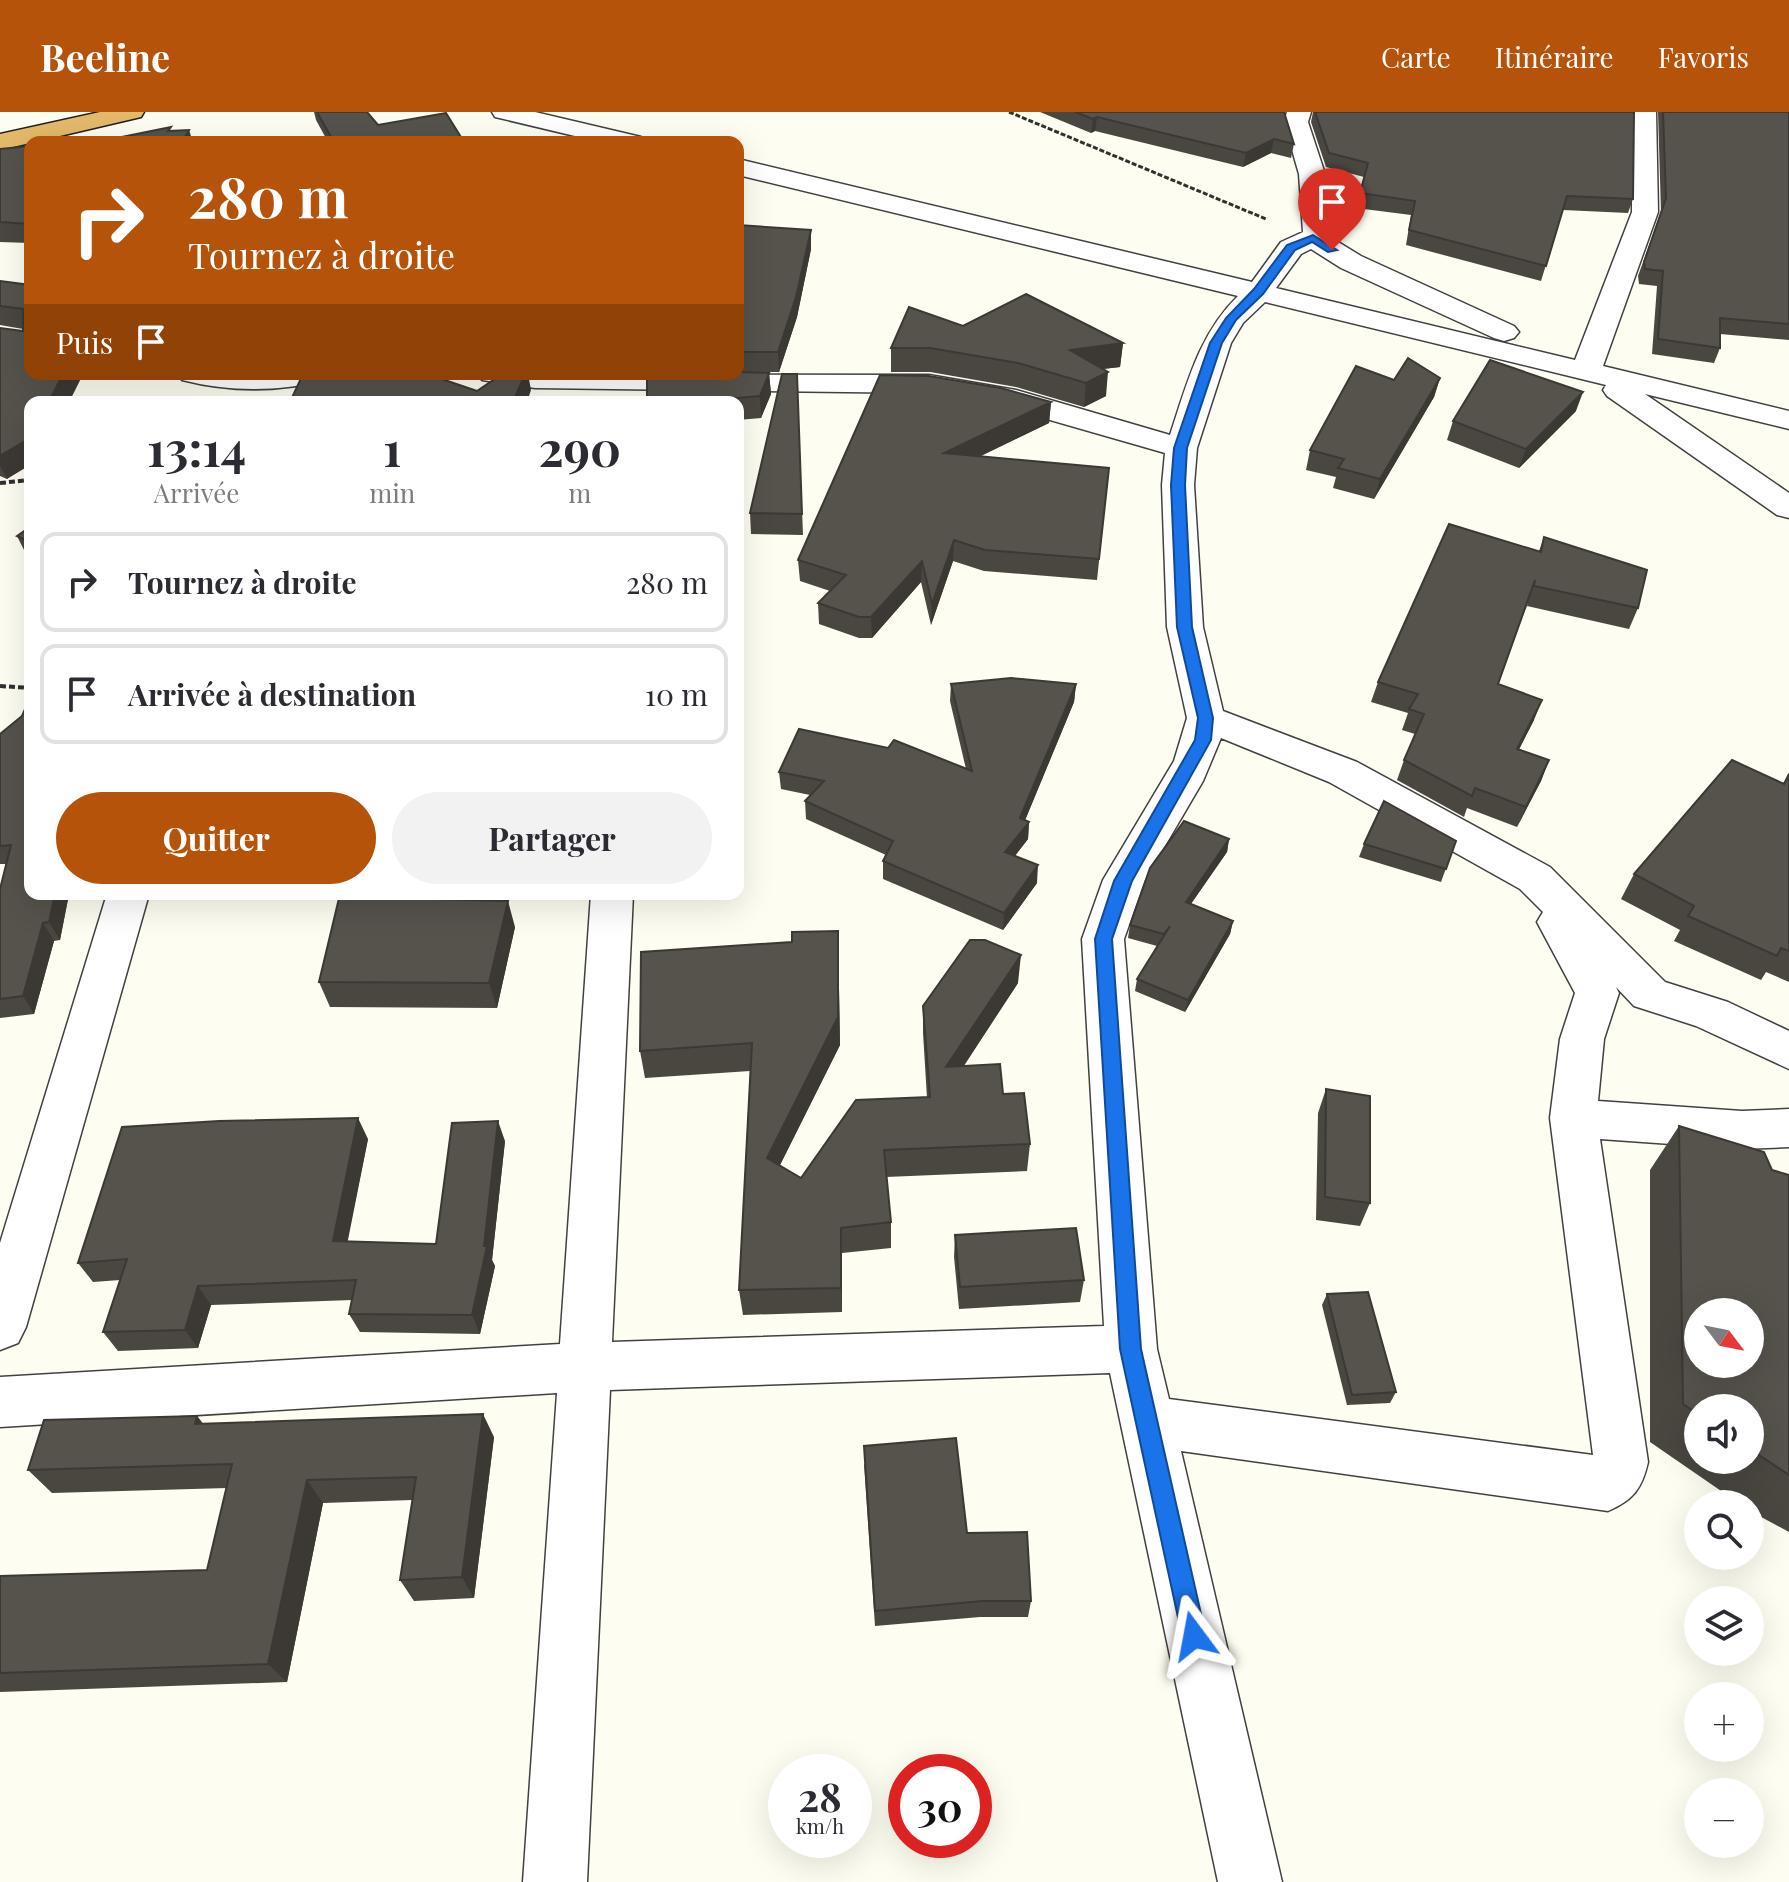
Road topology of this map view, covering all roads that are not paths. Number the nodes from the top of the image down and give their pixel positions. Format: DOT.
graph roads {
  1 [pos="34,112"];
  2 [pos="132,112"];
  3 [pos="504,112"];
  4 [pos="1299,112"];
  5 [pos="1644,112"];
  6 [pos="0,119"];
  7 [pos="26,136"];
  8 [pos="606,136"];
  9 [pos="24,137"];
  10 [pos="0,142"];
  11 [pos="744,168"];
  12 [pos="1313,238"];
  13 [pos="1259,292"];
  14 [pos="1592,371"];
  15 [pos="223,380"];
  16 [pos="303,380"];
  17 [pos="614,380"];
  18 [pos="280,391"];
  19 [pos="1789,420"];
  20 [pos="1181,448"];
  21 [pos="1789,508"];
  22 [pos="1206,718"];
  23 [pos="1535,878"];
  24 [pos="126,900"];
  25 [pos="612,900"];
  26 [pos="1789,1051"];
  27 [pos="1573,1118"];
  28 [pos="1789,1128"];
  29 [pos="0,1327"];
  30 [pos="1131,1349"];
  31 [pos="583,1367"];
  32 [pos="0,1402"];
  33 [pos="1146,1421"];
  34 [pos="555,1882"];
  35 [pos="1250,1882"];
  1 -- 6 [label="highway"];
  2 -- 7 [label="highway"];
  3 -- 8 [label="street"];
  4 -- 12 [label="street"];
  5 -- 14 [label="street"];
  9 -- 10 [label="highway"];
  11 -- 13 [label="street"];
  12 -- 13 [label="street"];
  12 -- 14 [label="street"];
  13 -- 14 [label="street"];
  13 -- 20 [label="street"];
  14 -- 19 [label="street"];
  14 -- 21 [label="street"];
  15 -- 18 [label="street"];
  16 -- 18 [label="street"];
  17 -- 20 [label="street"];
  20 -- 22 [label="street"];
  22 -- 23 [label="street"];
  22 -- 30 [label="street"];
  23 -- 26 [label="street"];
  23 -- 27 [label="street"];
  24 -- 29 [label="street"];
  25 -- 31 [label="street"];
  27 -- 28 [label="street"];
  27 -- 33 [label="street"];
  30 -- 31 [label="street"];
  30 -- 33 [label="street"];
  31 -- 32 [label="street"];
  31 -- 34 [label="street"];
  33 -- 35 [label="street"];
}
